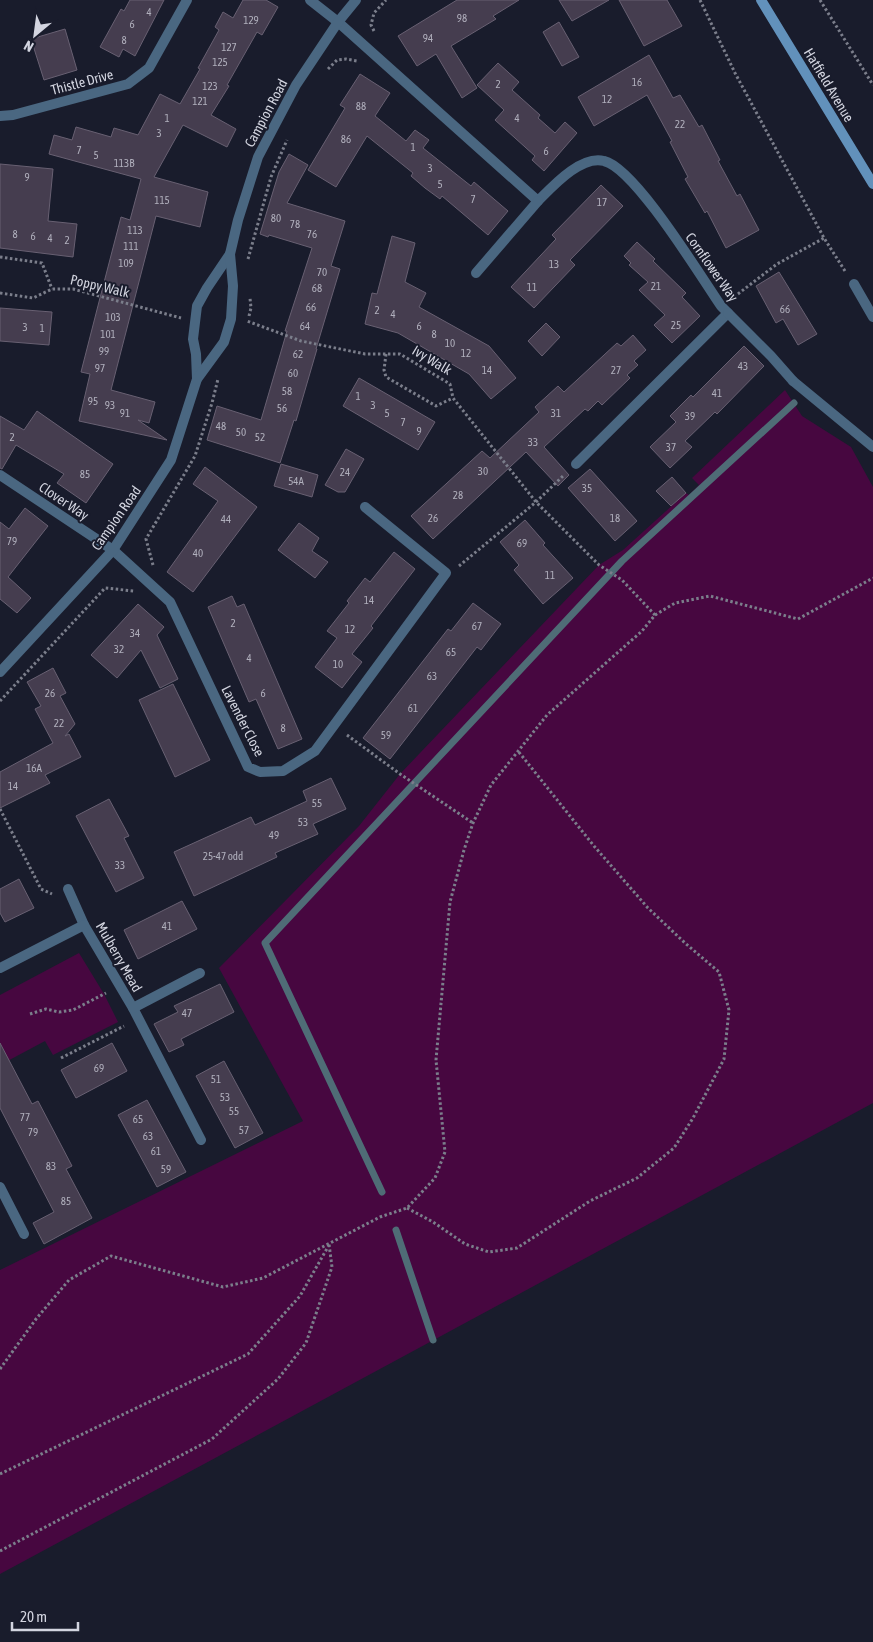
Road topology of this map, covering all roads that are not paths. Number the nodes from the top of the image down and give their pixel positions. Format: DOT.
graph roads {
  1 [pos="186,0"];
  2 [pos="310,0"];
  3 [pos="356,0"];
  4 [pos="761,0"];
  5 [pos="338,22"];
  6 [pos="0,116"];
  7 [pos="873,184"];
  8 [pos="538,201"];
  9 [pos="230,254"];
  10 [pos="476,273"];
  11 [pos="854,284"];
  12 [pos="725,310"];
  13 [pos="873,317"];
  14 [pos="197,379"];
  15 [pos="873,447"];
  16 [pos="576,464"];
  17 [pos="0,474"];
  18 [pos="365,507"];
  19 [pos="113,550"];
  20 [pos="0,672"];
  21 [pos="68,889"];
  22 [pos="84,925"];
  23 [pos="0,968"];
  24 [pos="200,973"];
  25 [pos="133,1008"];
  26 [pos="201,1140"];
  27 [pos="0,1187"];
  28 [pos="24,1234"];
  1 -- 6 [label="street, Thistle Drive"];
  2 -- 5 [label="street"];
  3 -- 5 [label="street, Campion Road"];
  4 -- 7 [label="street, Hatfield Avenue"];
  5 -- 8 [label="street"];
  5 -- 9 [label="street, Campion Road"];
  8 -- 10 [label="street, Cornflower Way"];
  8 -- 12 [label="street, Cornflower Way"];
  9 -- 14 [label="street, Campion Road"];
  9 -- 14 [label="street, Campion Road"];
  11 -- 13 [label="street"];
  12 -- 15 [label="street"];
  12 -- 16 [label="street, Cornflower Way"];
  14 -- 19 [label="street, Campion Road"];
  17 -- 19 [label="street, Clover Way"];
  18 -- 19 [label="street, Lavender Close"];
  19 -- 20 [label="street, Campion Road"];
  21 -- 22 [label="street"];
  22 -- 23 [label="street, Mulberry Mead"];
  22 -- 25 [label="street, Mulberry Mead"];
  24 -- 25 [label="street, Mulberry Mead"];
  25 -- 26 [label="street, Mulberry Mead"];
  27 -- 28 [label="street"];
}
